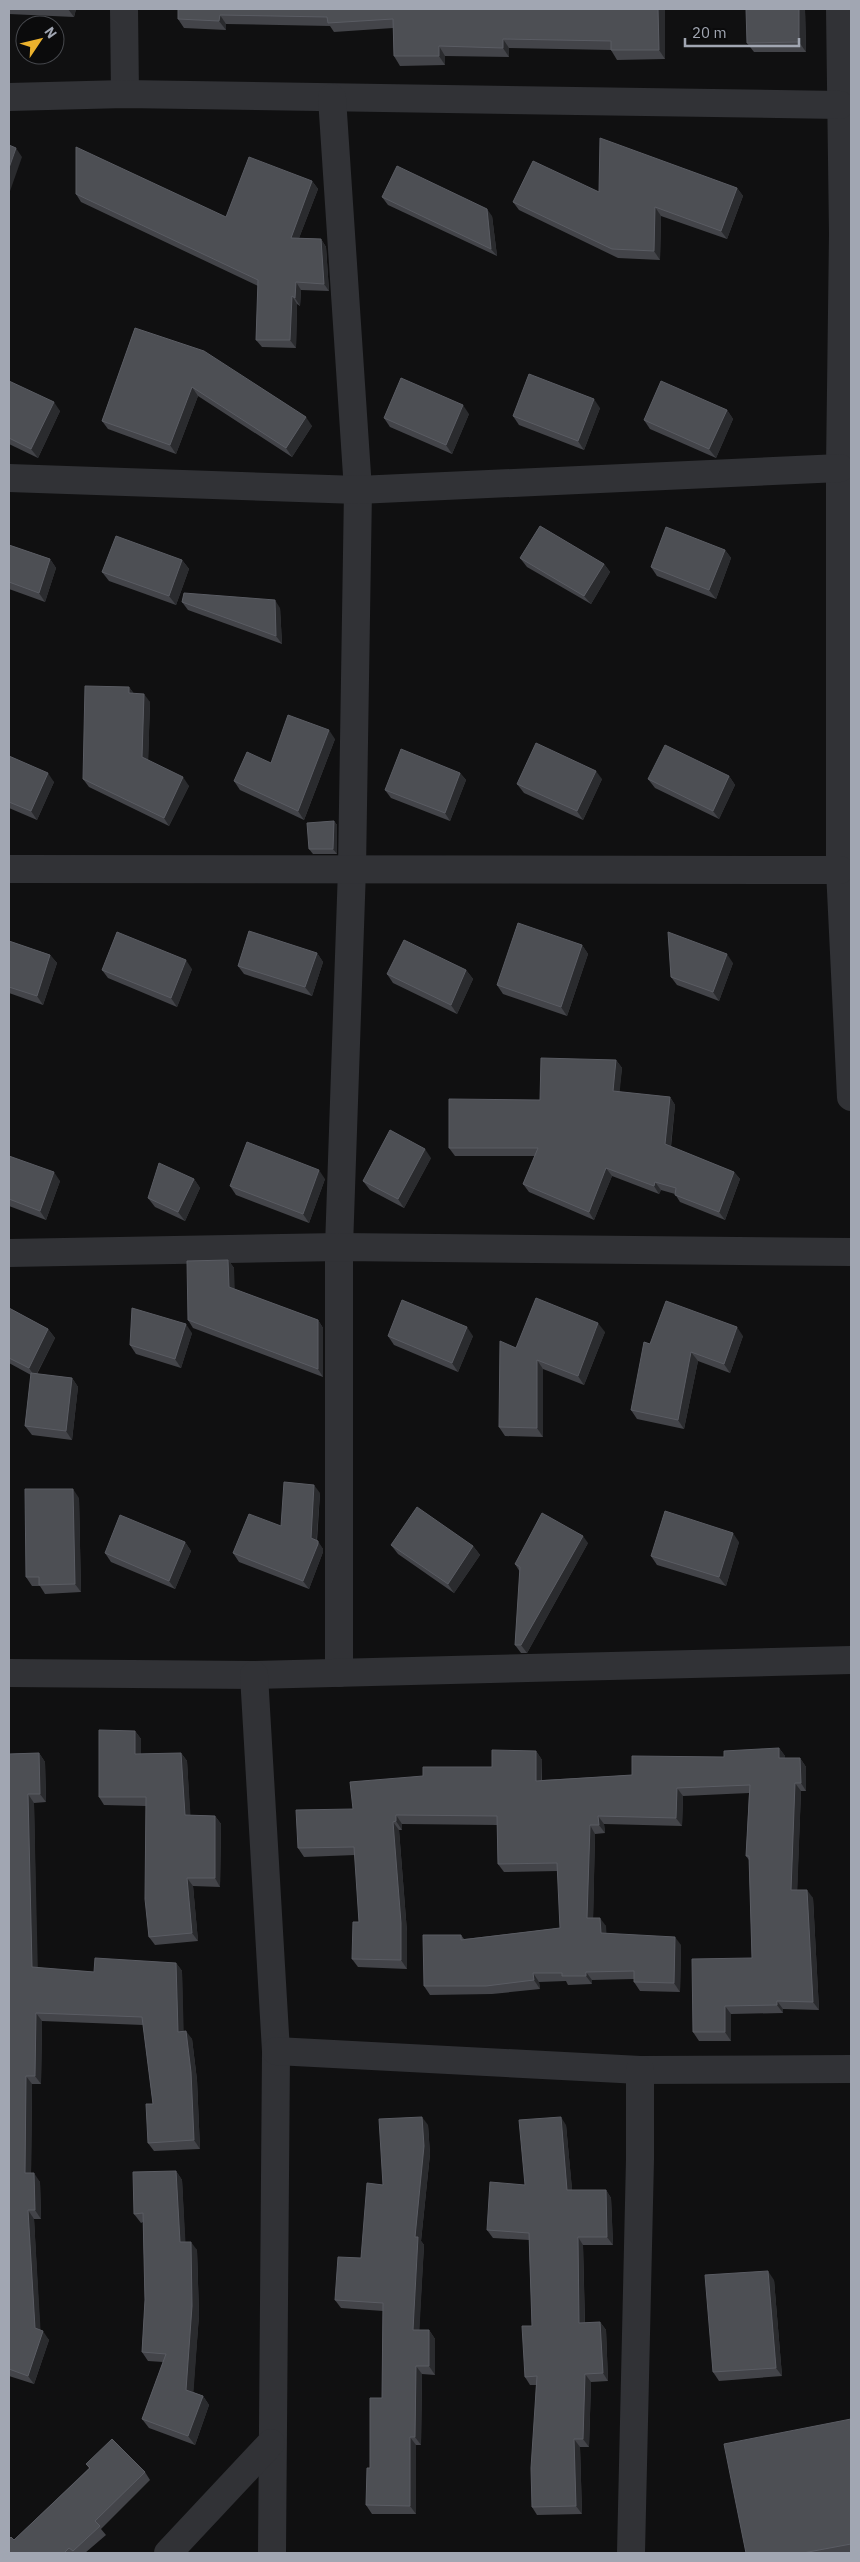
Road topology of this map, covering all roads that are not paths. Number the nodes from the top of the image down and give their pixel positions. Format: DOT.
graph roads {
  1 [pos="124,9"];
  2 [pos="840,9"];
  3 [pos="125,94"];
  4 [pos="9,97"];
  5 [pos="332,98"];
  6 [pos="840,105"];
  7 [pos="847,234"];
  8 [pos="840,468"];
  9 [pos="9,478"];
  10 [pos="358,490"];
  11 [pos="9,869"];
  12 [pos="352,869"];
  13 [pos="840,870"];
  14 [pos="851,1097"];
  15 [pos="339,1247"];
  16 [pos="851,1252"];
  17 [pos="9,1253"];
  18 [pos="851,1660"];
  19 [pos="9,1673"];
  20 [pos="339,1673"];
  21 [pos="254,1675"];
  22 [pos="276,2051"];
  23 [pos="851,2069"];
  24 [pos="640,2070"];
  25 [pos="271,2443"];
  26 [pos="168,2553"];
  27 [pos="272,2553"];
  28 [pos="631,2553"];
  1 -- 3 [label="street"];
  2 -- 6 [label="street"];
  3 -- 4 [label="street"];
  3 -- 5 [label="street"];
  5 -- 6 [label="street"];
  5 -- 10 [label="street"];
  6 -- 7 [label="street"];
  7 -- 8 [label="street"];
  8 -- 10 [label="street"];
  8 -- 13 [label="street"];
  9 -- 10 [label="street"];
  10 -- 12 [label="street"];
  11 -- 12 [label="street"];
  12 -- 13 [label="street"];
  12 -- 15 [label="street"];
  13 -- 14 [label="street"];
  15 -- 16 [label="street"];
  15 -- 17 [label="street"];
  15 -- 20 [label="street"];
  18 -- 20 [label="street"];
  19 -- 21 [label="street"];
  20 -- 21 [label="street"];
  21 -- 22 [label="street"];
  22 -- 24 [label="street"];
  22 -- 25 [label="street"];
  23 -- 24 [label="street"];
  24 -- 28 [label="street"];
  25 -- 26 [label="street"];
  25 -- 27 [label="street"];
}
